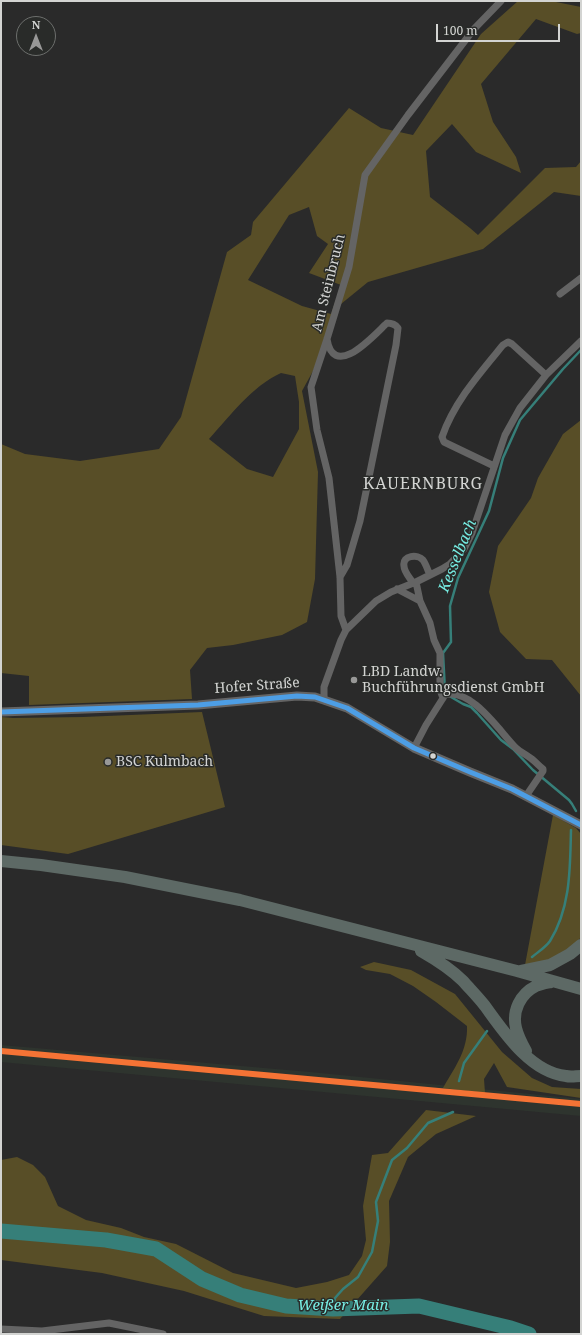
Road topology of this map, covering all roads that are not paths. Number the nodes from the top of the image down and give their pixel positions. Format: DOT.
graph roads {
  1 [pos="501,1"];
  2 [pos="580,282"];
  3 [pos="560,294"];
  4 [pos="327,339"];
  5 [pos="581,341"];
  6 [pos="546,375"];
  7 [pos="494,466"];
  8 [pos="430,575"];
  9 [pos="340,577"];
  10 [pos="414,582"];
  11 [pos="397,589"];
  12 [pos="420,601"];
  13 [pos="346,630"];
  14 [pos="446,695"];
  15 [pos="324,700"];
  16 [pos="1,712"];
  17 [pos="414,748"];
  18 [pos="526,796"];
  19 [pos="581,825"];
  20 [pos="1,861"];
  21 [pos="409,944"];
  22 [pos="581,945"];
  23 [pos="518,971"];
  24 [pos="552,982"];
  25 [pos="581,989"];
  26 [pos="528,1058"];
  27 [pos="581,1076"];
  28 [pos="1,1329"];
  29 [pos="163,1334"];
  1 -- 4 [label="street, Am Steinbruch"];
  2 -- 3 [label="street"];
  4 -- 9 [label="street, Am Steinbruch"];
  4 -- 9 [label="street, Am Steinbruch"];
  5 -- 6 [label="street"];
  6 -- 7 [label="street"];
  6 -- 7 [label="street"];
  7 -- 8 [label="street"];
  8 -- 10 [label="street"];
  8 -- 10 [label="street"];
  9 -- 13 [label="street, Am Steinbruch"];
  10 -- 11 [label="street"];
  10 -- 12 [label="street"];
  11 -- 12 [label="street"];
  11 -- 13 [label="street"];
  12 -- 14 [label="street"];
  13 -- 15 [label="street"];
  14 -- 17 [label="street"];
  14 -- 18 [label="street"];
  15 -- 16 [label="street, Hofer Straße"];
  15 -- 17 [label="street, Hofer Straße"];
  17 -- 18 [label="street, Hofer Straße"];
  18 -- 19 [label="street, Hofer Straße"];
  20 -- 21 [label="highway"];
  21 -- 23 [label="highway"];
  21 -- 26 [label="highway"];
  22 -- 23 [label="highway"];
  23 -- 24 [label="highway"];
  24 -- 25 [label="highway"];
  24 -- 26 [label="highway"];
  26 -- 27 [label="highway"];
  28 -- 29 [label="street"];
}
